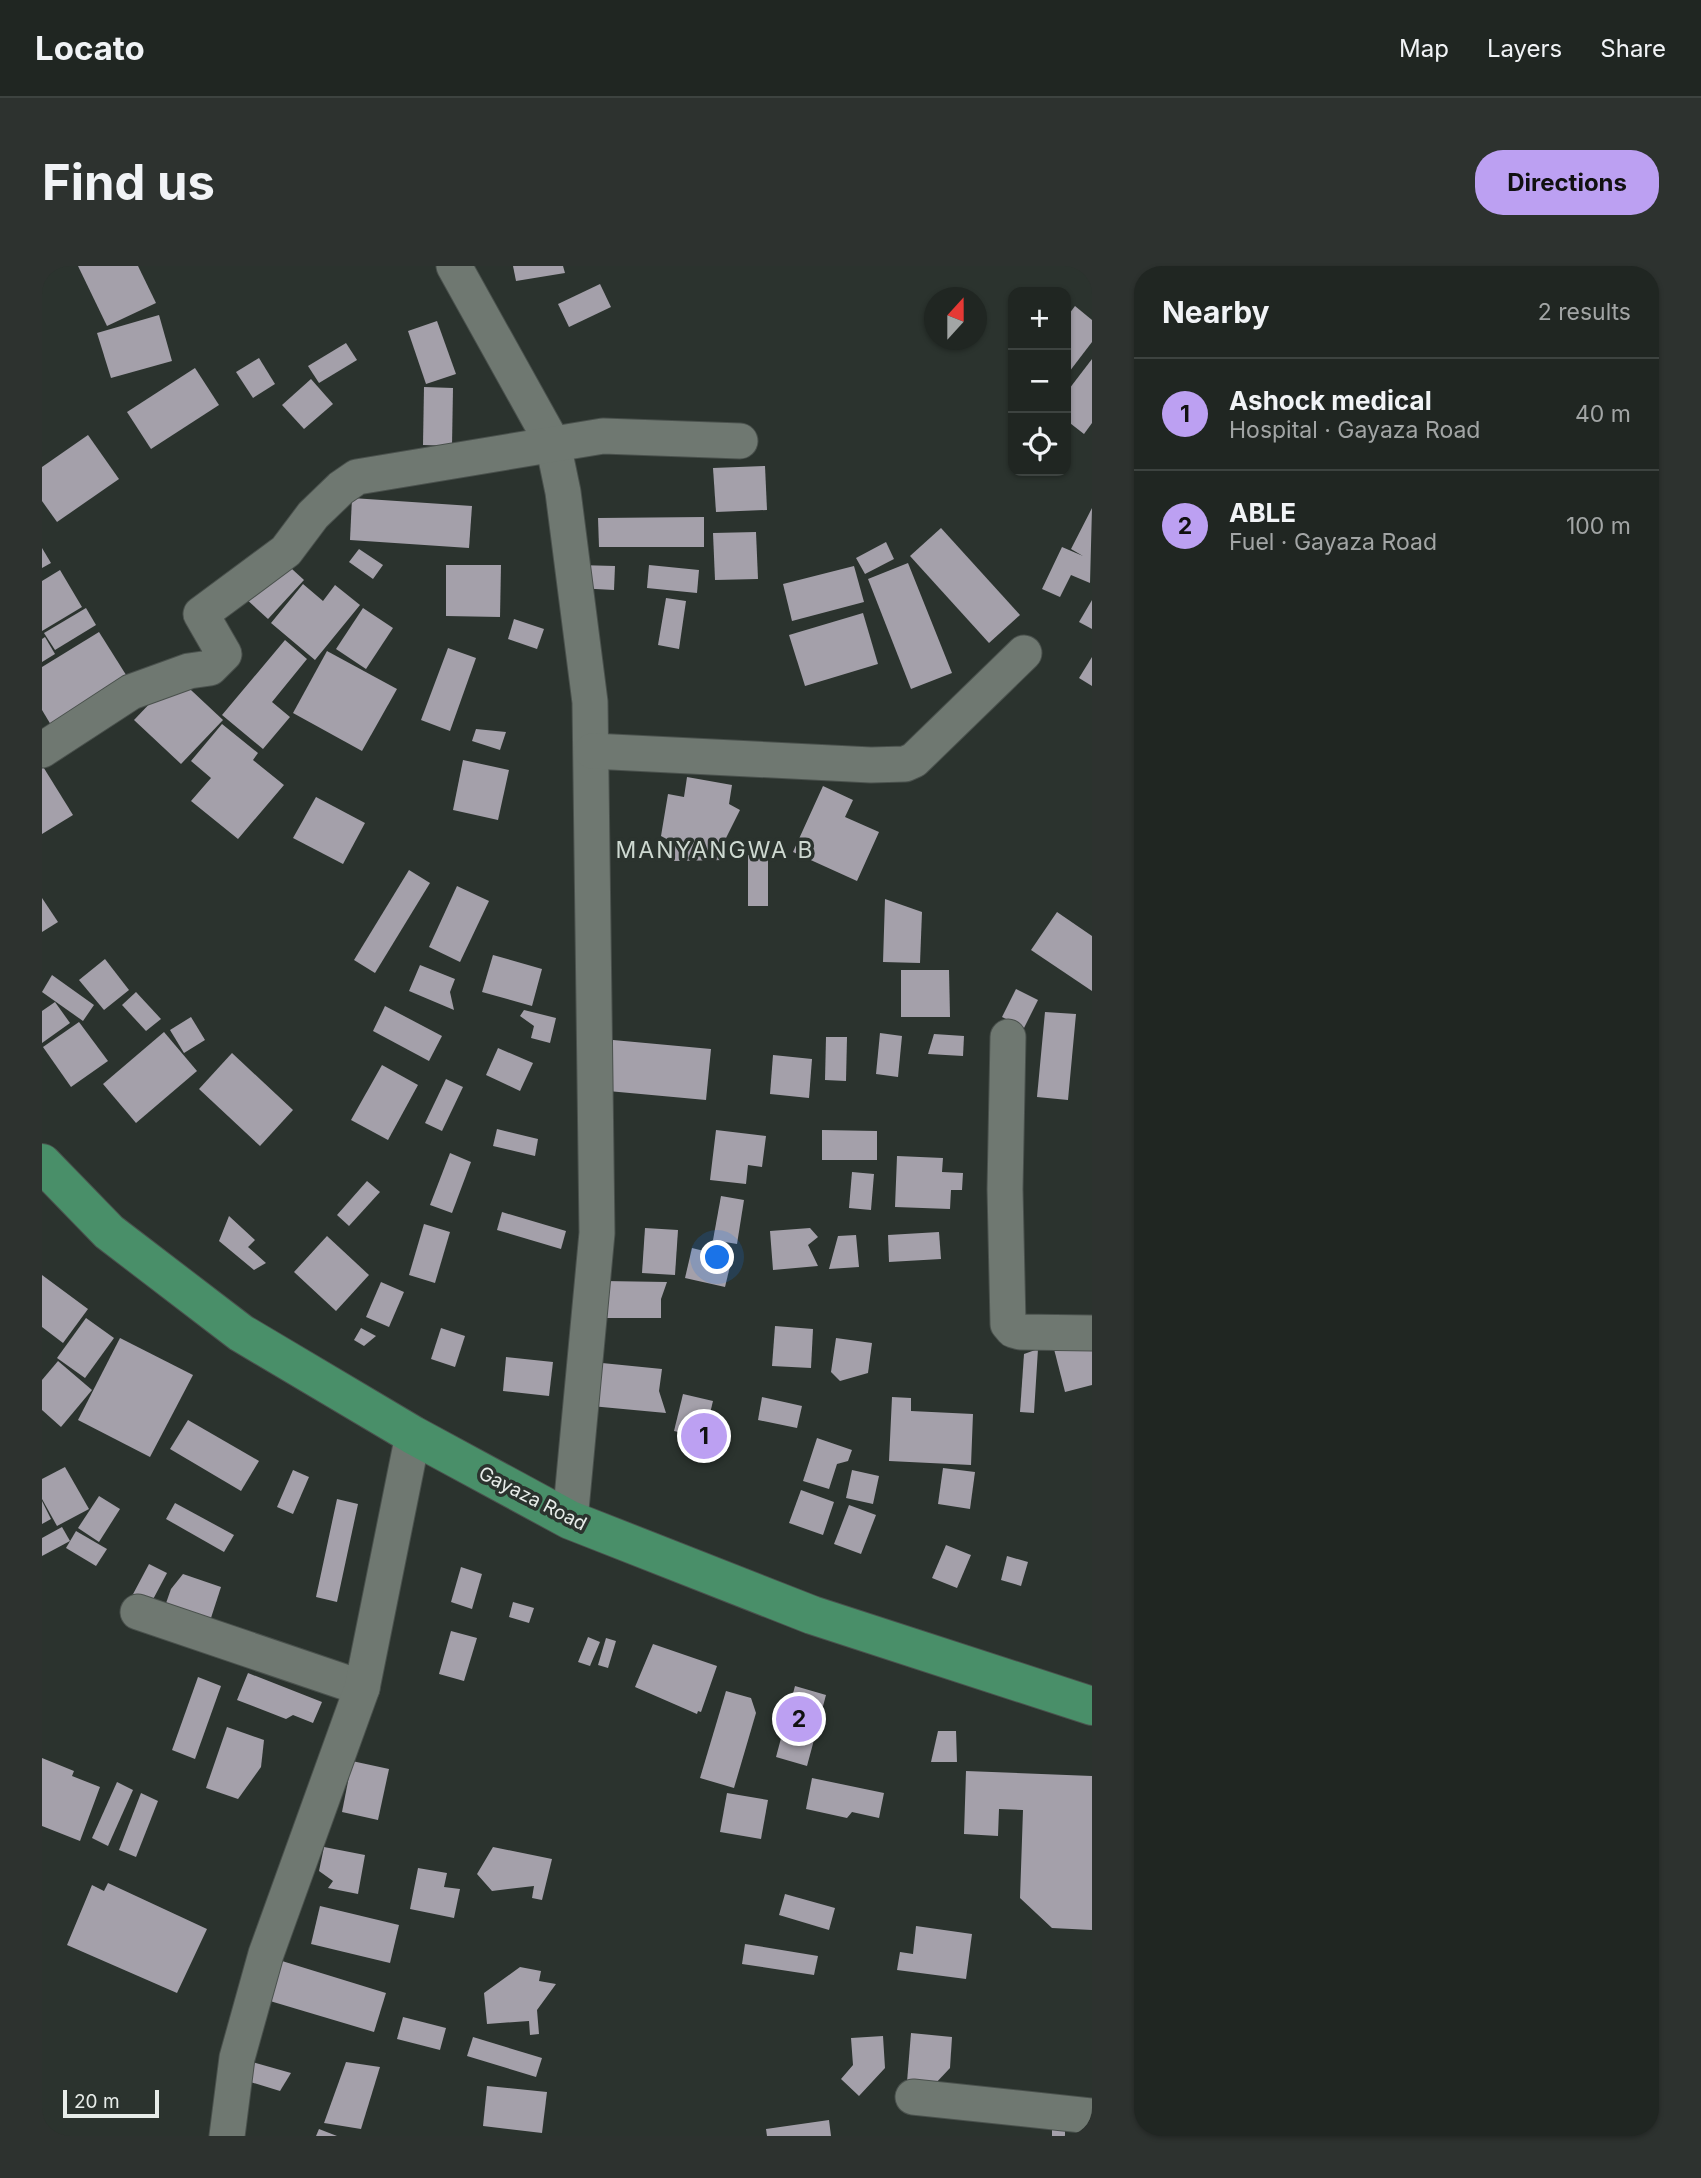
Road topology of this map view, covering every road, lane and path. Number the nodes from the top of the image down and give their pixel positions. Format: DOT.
graph roads {
  1 [pos="454,266"];
  2 [pos="740,441"];
  3 [pos="553,444"];
  4 [pos="1024,653"];
  5 [pos="42,750"];
  6 [pos="592,751"];
  7 [pos="1008,1037"];
  8 [pos="42,1163"];
  9 [pos="1092,1333"];
  10 [pos="413,1435"];
  11 [pos="570,1520"];
  12 [pos="138,1612"];
  13 [pos="362,1688"];
  14 [pos="1092,1706"];
  15 [pos="913,2097"];
  16 [pos="1092,2116"];
  17 [pos="228,2136"];
  1 -- 3 [label="street"];
  2 -- 3 [label="street"];
  3 -- 5 [label="street"];
  3 -- 6 [label="street"];
  4 -- 6 [label="street"];
  6 -- 11 [label="street"];
  7 -- 9 [label="street"];
  8 -- 10 [label="main road, Gayaza Road"];
  10 -- 11 [label="main road, Gayaza Road"];
  10 -- 13 [label="street"];
  11 -- 14 [label="main road, Gayaza Road"];
  12 -- 13 [label="street"];
  13 -- 17 [label="street"];
  15 -- 16 [label="street"];
}
